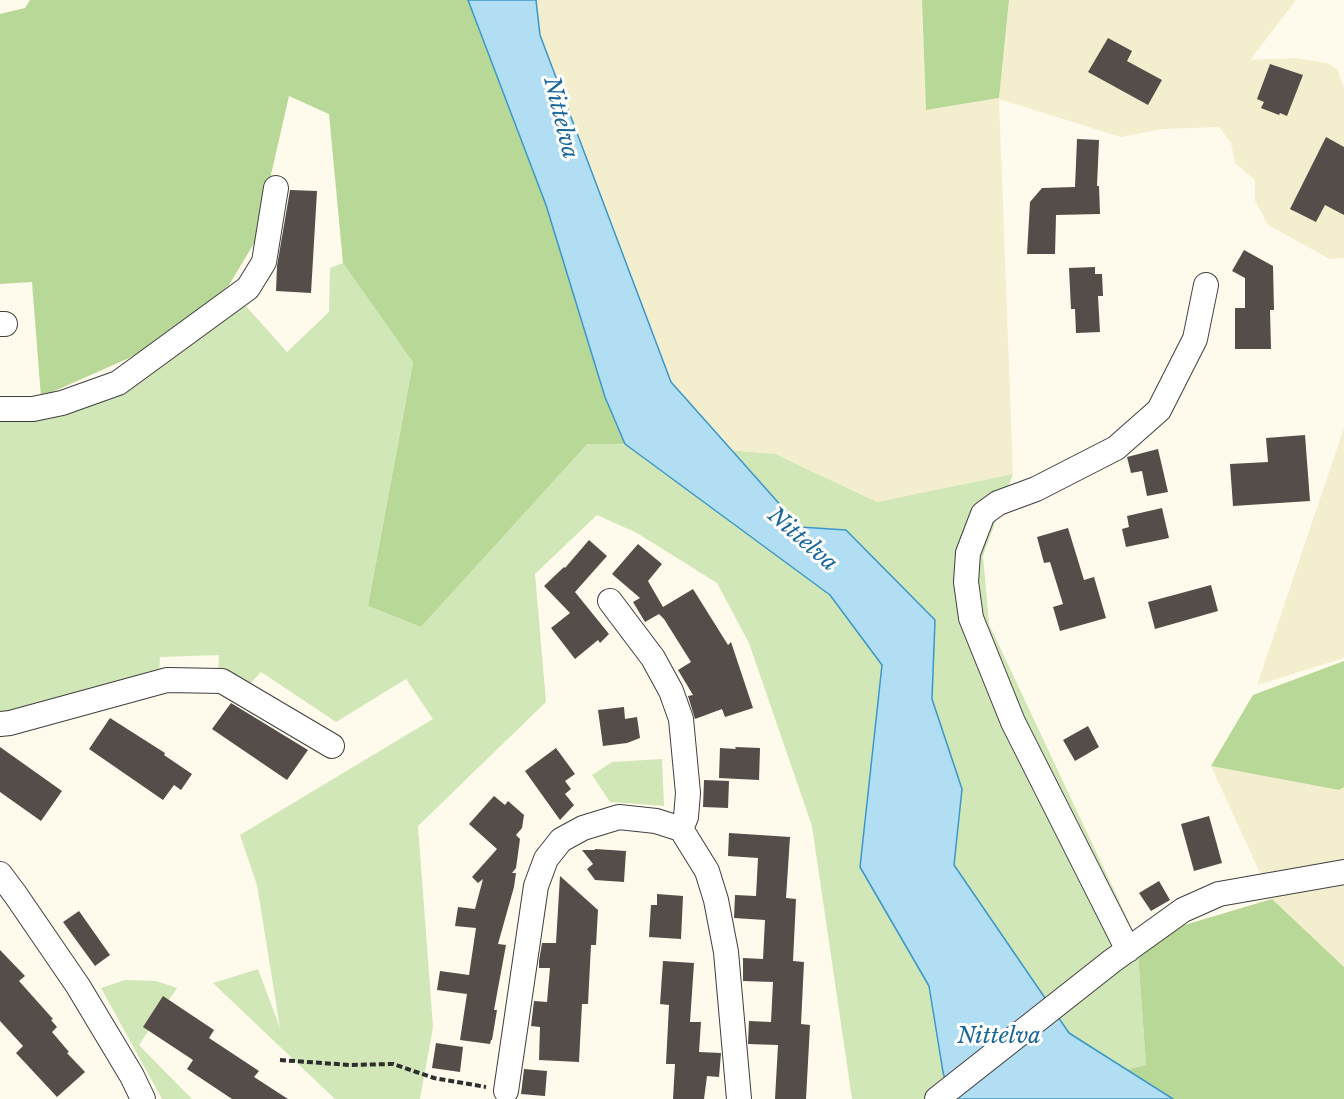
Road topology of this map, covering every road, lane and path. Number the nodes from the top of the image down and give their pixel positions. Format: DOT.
graph roads {
  1 [pos="276,188"];
  2 [pos="1206,285"];
  3 [pos="0,409"];
  4 [pos="610,601"];
  5 [pos="0,724"];
  6 [pos="332,746"];
  7 [pos="681,829"];
  8 [pos="1344,872"];
  9 [pos="0,874"];
  10 [pos="1120,955"];
  11 [pos="280,1060"];
  12 [pos="507,1091"];
  13 [pos="143,1099"];
  14 [pos="739,1099"];
  15 [pos="938,1099"];
  1 -- 3 [label="street"];
  2 -- 10 [label="street"];
  4 -- 7 [label="street"];
  5 -- 6 [label="street"];
  7 -- 12 [label="street"];
  7 -- 14 [label="street"];
  8 -- 10 [label="street"];
  9 -- 13 [label="street"];
  10 -- 15 [label="street"];
  11 -- 12 [label="path"];
}
